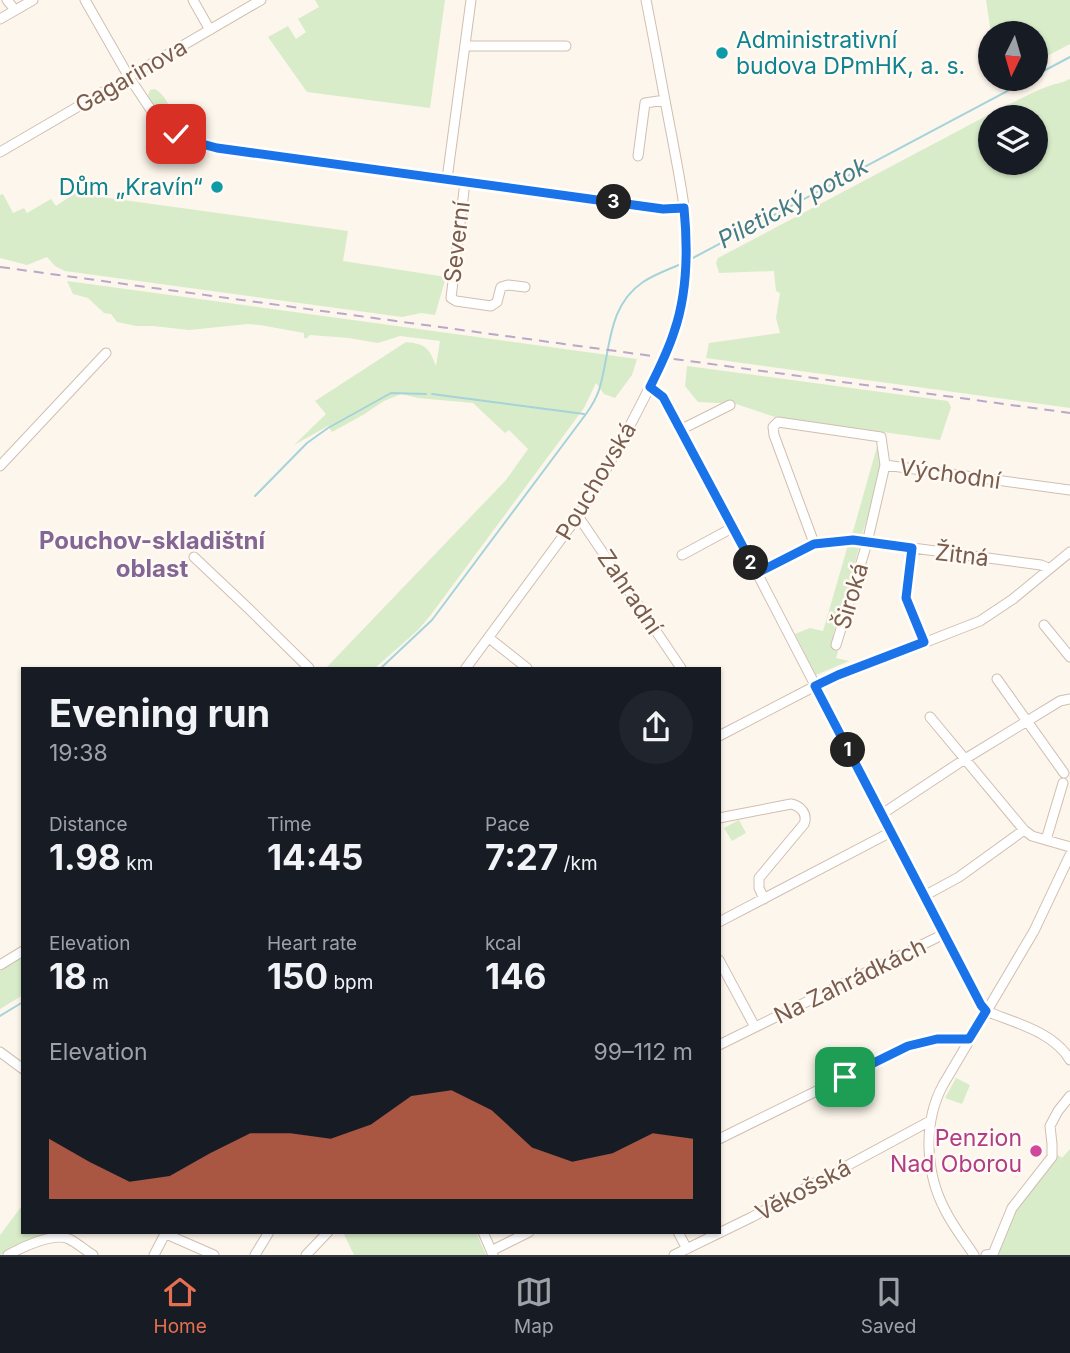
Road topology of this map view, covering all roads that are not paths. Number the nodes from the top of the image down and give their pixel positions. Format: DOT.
graph roads {
  1 [pos="7,0"];
  2 [pos="33,0"];
  3 [pos="86,0"];
  4 [pos="193,0"];
  5 [pos="261,0"];
  6 [pos="471,0"];
  7 [pos="646,0"];
  8 [pos="15,10"];
  9 [pos="0,19"];
  10 [pos="210,30"];
  11 [pos="465,46"];
  12 [pos="566,47"];
  13 [pos="129,77"];
  14 [pos="665,100"];
  15 [pos="0,152"];
  16 [pos="638,156"];
  17 [pos="447,179"];
  18 [pos="465,182"];
  19 [pos="684,208"];
  20 [pos="525,287"];
  21 [pos="107,353"];
  22 [pos="650,387"];
  23 [pos="730,405"];
  24 [pos="680,430"];
  25 [pos="885,465"];
  26 [pos="0,466"];
  27 [pos="1070,490"];
  28 [pos="578,516"];
  29 [pos="733,528"];
  30 [pos="867,543"];
  31 [pos="814,544"];
  32 [pos="912,548"];
  33 [pos="1070,552"];
  34 [pos="682,555"];
  35 [pos="194,557"];
  36 [pos="1048,568"];
  37 [pos="757,573"];
  38 [pos="1044,625"];
  39 [pos="489,638"];
  40 [pos="924,642"];
  41 [pos="836,645"];
  42 [pos="1070,657"];
  43 [pos="308,667"];
  44 [pos="468,667"];
  45 [pos="526,667"];
  46 [pos="680,667"];
  47 [pos="997,679"];
  48 [pos="815,686"];
  49 [pos="1070,699"];
  50 [pos="930,717"];
  51 [pos="1027,721"];
  52 [pos="721,734"];
  53 [pos="965,759"];
  54 [pos="882,814"];
  55 [pos="721,818"];
  56 [pos="1024,830"];
  57 [pos="891,832"];
  58 [pos="1045,840"];
  59 [pos="1070,847"];
  60 [pos="1070,855"];
  61 [pos="924,895"];
  62 [pos="764,899"];
  63 [pos="721,921"];
  64 [pos="944,934"];
  65 [pos="21,952"];
  66 [pos="721,964"];
  67 [pos="0,965"];
  68 [pos="986,1011"];
  69 [pos="755,1027"];
  70 [pos="969,1039"];
  71 [pos="721,1044"];
  72 [pos="0,1052"];
  73 [pos="1068,1054"];
  74 [pos="21,1068"];
  75 [pos="1070,1096"];
  76 [pos="930,1121"];
  77 [pos="721,1138"];
  78 [pos="721,1232"];
  79 [pos="165,1234"];
  80 [pos="168,1234"];
  81 [pos="267,1234"];
  82 [pos="326,1234"];
  83 [pos="485,1234"];
  84 [pos="525,1234"];
  85 [pos="679,1234"];
  86 [pos="717,1234"];
  87 [pos="75,1236"];
  88 [pos="687,1249"];
  89 [pos="492,1253"];
  90 [pos="8,1255"];
  91 [pos="93,1255"];
  92 [pos="154,1255"];
  93 [pos="214,1255"];
  94 [pos="255,1255"];
  95 [pos="306,1255"];
  96 [pos="674,1255"];
  97 [pos="974,1255"];
  98 [pos="993,1255"];
  1 -- 8 [label="street"];
  2 -- 8 [label="street"];
  3 -- 13 [label="street, Severní"];
  4 -- 10 [label="street"];
  5 -- 10 [label="street, Gagarinova"];
  6 -- 11 [label="street, Severní"];
  7 -- 14 [label="street"];
  8 -- 9 [label="street"];
  10 -- 13 [label="street, Gagarinova"];
  11 -- 12 [label="street"];
  11 -- 17 [label="street, Severní"];
  13 -- 15 [label="street, Gagarinova"];
  13 -- 17 [label="street, Severní"];
  14 -- 16 [label="street"];
  14 -- 19 [label="street"];
  17 -- 18 [label="street, Severní"];
  18 -- 19 [label="street, Severní"];
  18 -- 20 [label="street, Severní"];
  19 -- 22 [label="street, Pouchovská"];
  21 -- 26 [label="street"];
  22 -- 24 [label="street"];
  22 -- 28 [label="street, Pouchovská"];
  23 -- 24 [label="street"];
  24 -- 29 [label="street"];
  25 -- 27 [label="street, Východní"];
  25 -- 30 [label="street, Široká"];
  25 -- 31 [label="street, Východní"];
  28 -- 39 [label="street, Pouchovská"];
  28 -- 46 [label="street, Zahradní"];
  29 -- 34 [label="street"];
  29 -- 37 [label="street"];
  30 -- 31 [label="street, Žitná"];
  30 -- 32 [label="street, Žitná"];
  30 -- 41 [label="street, Široká"];
  31 -- 37 [label="street, Žitná"];
  32 -- 36 [label="street, Žitná"];
  32 -- 40 [label="street"];
  33 -- 36 [label="street"];
  35 -- 43 [label="street"];
  36 -- 40 [label="street"];
  37 -- 48 [label="street"];
  38 -- 42 [label="street"];
  39 -- 44 [label="street, Pouchovská"];
  39 -- 45 [label="street"];
  40 -- 48 [label="street"];
  47 -- 51 [label="street"];
  48 -- 52 [label="street"];
  48 -- 54 [label="street"];
  49 -- 51 [label="street"];
  50 -- 53 [label="street"];
  51 -- 53 [label="street"];
  51 -- 58 [label="street"];
  53 -- 54 [label="street"];
  53 -- 56 [label="street"];
  54 -- 57 [label="street"];
  55 -- 62 [label="street"];
  56 -- 58 [label="street"];
  56 -- 61 [label="street"];
  57 -- 61 [label="street"];
  57 -- 62 [label="street"];
  58 -- 59 [label="street"];
  60 -- 68 [label="street"];
  61 -- 64 [label="street"];
  62 -- 63 [label="street"];
  64 -- 68 [label="street"];
  64 -- 69 [label="street, Na Zahrádkách"];
  65 -- 67 [label="street"];
  66 -- 69 [label="street, Na Zahrádkách"];
  68 -- 70 [label="street"];
  68 -- 73 [label="street"];
  69 -- 71 [label="street, Na Zahrádkách"];
  70 -- 76 [label="street"];
  70 -- 77 [label="street"];
  72 -- 74 [label="street"];
  75 -- 98 [label="street"];
  76 -- 78 [label="street, Věkošská"];
  76 -- 97 [label="street"];
  79 -- 92 [label="street"];
  80 -- 93 [label="street"];
  81 -- 94 [label="street"];
  82 -- 95 [label="street"];
  83 -- 89 [label="street"];
  84 -- 89 [label="street"];
  85 -- 88 [label="street"];
  86 -- 88 [label="street, Věkošská"];
  87 -- 90 [label="street"];
  87 -- 91 [label="street"];
  88 -- 96 [label="street, Věkošská"];
}
